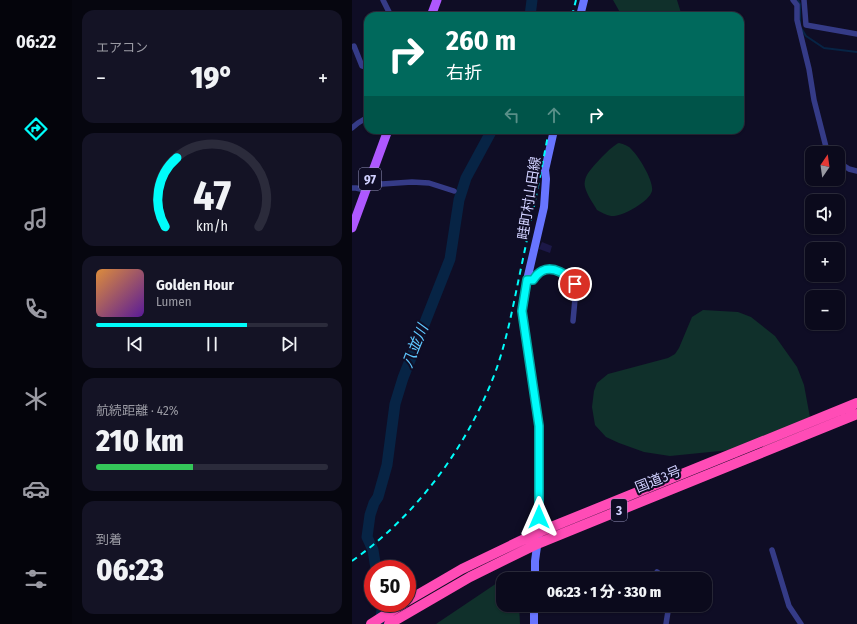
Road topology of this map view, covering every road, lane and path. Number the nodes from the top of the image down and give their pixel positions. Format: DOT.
graph roads {
  1 [pos="383,0"];
  2 [pos="437,0"];
  3 [pos="584,0"];
  4 [pos="793,0"];
  5 [pos="804,0"];
  6 [pos="389,12"];
  7 [pos="432,12"];
  8 [pos="581,12"];
  9 [pos="806,22"];
  10 [pos="798,24"];
  11 [pos="857,34"];
  12 [pos="354,46"];
  13 [pos="364,67"];
  14 [pos="364,120"];
  15 [pos="352,128"];
  16 [pos="387,134"];
  17 [pos="553,134"];
  18 [pos="826,146"];
  19 [pos="845,166"];
  20 [pos="857,171"];
  21 [pos="369,181"];
  22 [pos="352,188"];
  23 [pos="365,190"];
  24 [pos="454,191"];
  25 [pos="352,228"];
  26 [pos="527,280"];
  27 [pos="573,321"];
  28 [pos="857,403"];
  29 [pos="857,414"];
  30 [pos="539,532"];
  31 [pos="537,544"];
  32 [pos="772,550"];
  33 [pos="535,572"];
  34 [pos="416,596"];
  35 [pos="390,612"];
  36 [pos="534,612"];
  37 [pos="668,612"];
  38 [pos="372,623"];
  39 [pos="389,624"];
  40 [pos="534,624"];
  41 [pos="666,624"];
  42 [pos="801,624"];
  1 -- 6 [label="street"];
  2 -- 7 [label="main road"];
  3 -- 8 [label="main road"];
  4 -- 10 [label="street"];
  5 -- 9 [label="street"];
  9 -- 10 [label="street"];
  9 -- 11 [label="street"];
  10 -- 18 [label="street"];
  12 -- 13 [label="street"];
  14 -- 15 [label="street"];
  16 -- 21 [label="main road, 97"];
  17 -- 26 [label="main road, 畦町村山田線"];
  19 -- 20 [label="street"];
  21 -- 23 [label="main road, 97"];
  21 -- 24 [label="street"];
  22 -- 23 [label="street"];
  23 -- 25 [label="main road, 97"];
  26 -- 27 [label="street"];
  26 -- 30 [label="main road, 畦町村山田線"];
  28 -- 30 [label="highway, 国道3号 / 3"];
  29 -- 31 [label="highway, 国道3号 / 3"];
  30 -- 31 [label="main road, 畦町村山田線"];
  30 -- 34 [label="highway, 国道3号 / 3"];
  31 -- 33 [label="main road, 畦町村山田線"];
  31 -- 39 [label="highway, 国道3号 / 3"];
  32 -- 42 [label="street"];
  35 -- 38 [label="highway"];
  36 -- 40 [label="main road"];
  37 -- 41 [label="street"];
}
